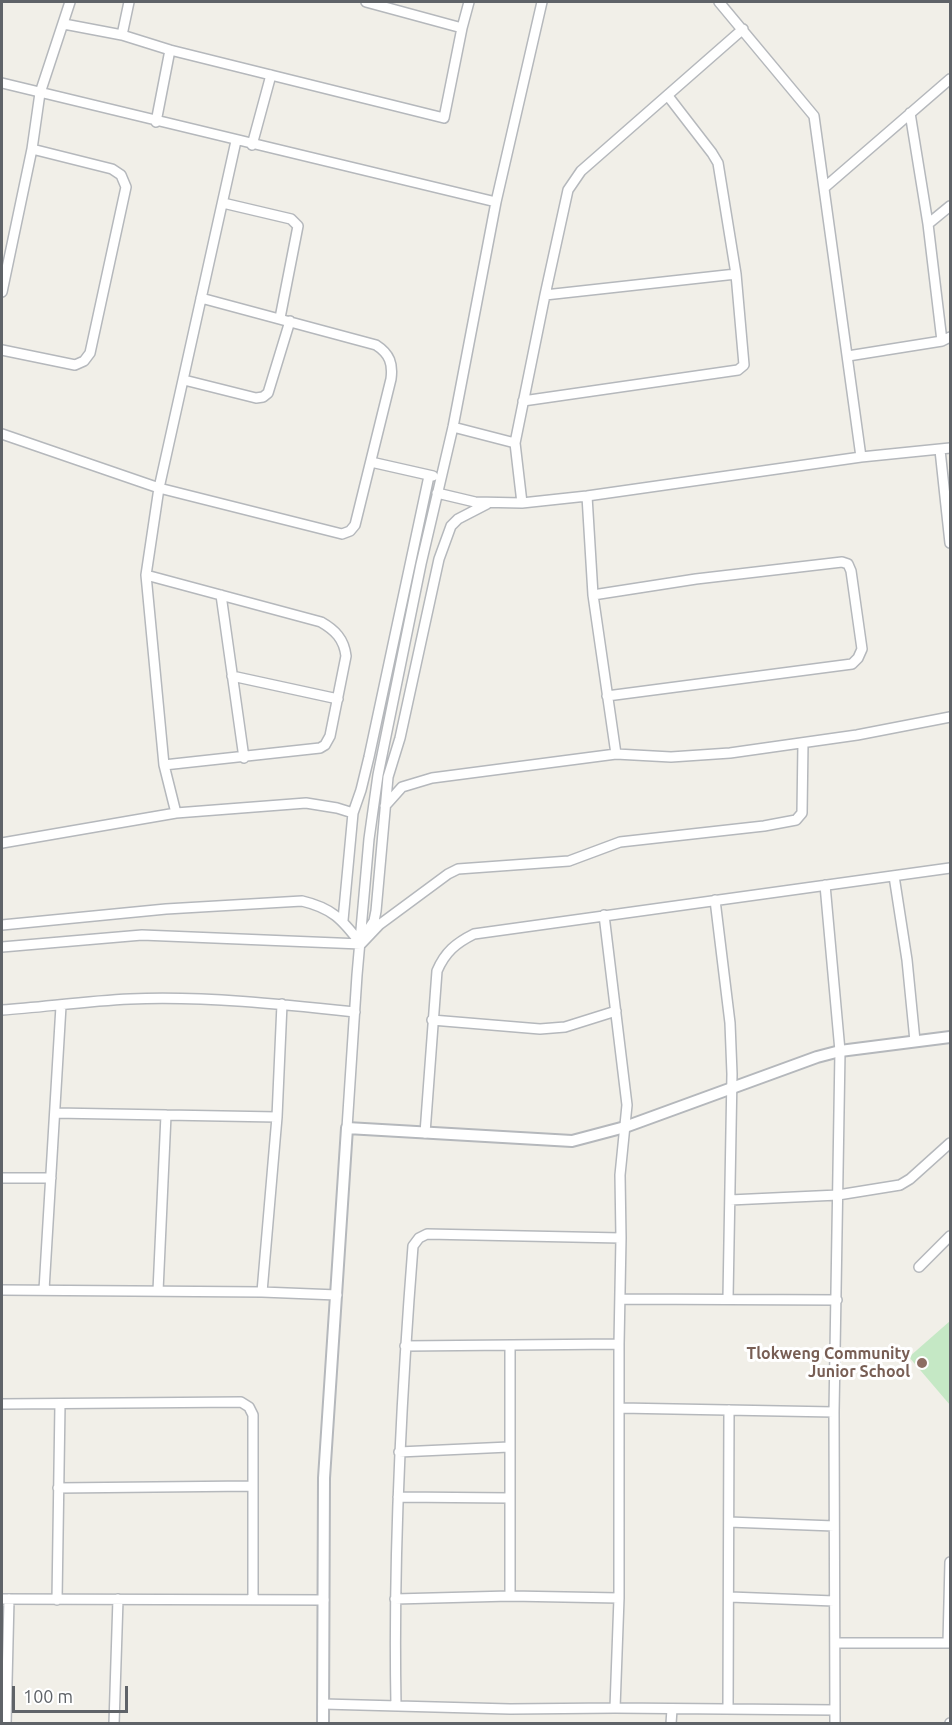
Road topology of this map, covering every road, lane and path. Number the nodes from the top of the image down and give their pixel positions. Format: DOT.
graph roads {
  1 [pos="70,2"];
  2 [pos="129,2"];
  3 [pos="366,2"];
  4 [pos="469,2"];
  5 [pos="542,2"];
  6 [pos="719,2"];
  7 [pos="64,24"];
  8 [pos="462,28"];
  9 [pos="743,29"];
  10 [pos="122,35"];
  11 [pos="170,50"];
  12 [pos="271,75"];
  13 [pos="951,79"];
  14 [pos="2,84"];
  15 [pos="40,93"];
  16 [pos="668,96"];
  17 [pos="910,113"];
  18 [pos="156,122"];
  19 [pos="236,141"];
  20 [pos="252,145"];
  21 [pos="32,149"];
  22 [pos="824,188"];
  23 [pos="496,202"];
  24 [pos="223,203"];
  25 [pos="951,206"];
  26 [pos="928,224"];
  27 [pos="736,274"];
  28 [pos="2,292"];
  29 [pos="545,295"];
  30 [pos="201,298"];
  31 [pos="285,320"];
  32 [pos="946,339"];
  33 [pos="2,350"];
  34 [pos="848,356"];
  35 [pos="184,380"];
  36 [pos="523,401"];
  37 [pos="453,427"];
  38 [pos="2,434"];
  39 [pos="515,443"];
  40 [pos="951,448"];
  41 [pos="940,450"];
  42 [pos="861,457"];
  43 [pos="371,462"];
  44 [pos="429,476"];
  45 [pos="441,478"];
  46 [pos="159,488"];
  47 [pos="437,493"];
  48 [pos="587,496"];
  49 [pos="490,503"];
  50 [pos="522,503"];
  51 [pos="951,543"];
  52 [pos="146,575"];
  53 [pos="221,595"];
  54 [pos="593,595"];
  55 [pos="232,676"];
  56 [pos="608,696"];
  57 [pos="338,699"];
  58 [pos="951,717"];
  59 [pos="803,743"];
  60 [pos="616,754"];
  61 [pos="244,758"];
  62 [pos="164,765"];
  63 [pos="385,806"];
  64 [pos="176,813"];
  65 [pos="353,813"];
  66 [pos="2,843"];
  67 [pos="951,868"];
  68 [pos="894,876"];
  69 [pos="825,885"];
  70 [pos="715,900"];
  71 [pos="604,915"];
  72 [pos="343,920"];
  73 [pos="2,925"];
  74 [pos="361,941"];
  75 [pos="2,947"];
  76 [pos="282,1004"];
  77 [pos="61,1006"];
  78 [pos="2,1010"];
  79 [pos="616,1011"];
  80 [pos="355,1012"];
  81 [pos="432,1020"];
  82 [pos="951,1037"];
  83 [pos="915,1041"];
  84 [pos="840,1051"];
  85 [pos="731,1087"];
  86 [pos="55,1113"];
  87 [pos="166,1115"];
  88 [pos="277,1117"];
  89 [pos="625,1127"];
  90 [pos="347,1128"];
  91 [pos="425,1133"];
  92 [pos="951,1143"];
  93 [pos="2,1178"];
  94 [pos="51,1178"];
  95 [pos="838,1195"];
  96 [pos="730,1200"];
  97 [pos="951,1236"];
  98 [pos="621,1238"];
  99 [pos="919,1267"];
  100 [pos="2,1290"];
  101 [pos="44,1290"];
  102 [pos="158,1291"];
  103 [pos="262,1292"];
  104 [pos="337,1294"];
  105 [pos="728,1298"];
  106 [pos="621,1299"];
  107 [pos="837,1300"];
  108 [pos="619,1344"];
  109 [pos="405,1346"];
  110 [pos="510,1346"];
  111 [pos="2,1404"];
  112 [pos="60,1404"];
  113 [pos="620,1408"];
  114 [pos="729,1410"];
  115 [pos="834,1412"];
  116 [pos="509,1447"];
  117 [pos="399,1452"];
  118 [pos="252,1486"];
  119 [pos="58,1488"];
  120 [pos="398,1497"];
  121 [pos="510,1498"];
  122 [pos="729,1522"];
  123 [pos="834,1526"];
  124 [pos="951,1562"];
  125 [pos="510,1596"];
  126 [pos="730,1597"];
  127 [pos="620,1598"];
  128 [pos="5,1599"];
  129 [pos="118,1599"];
  130 [pos="253,1599"];
  131 [pos="395,1599"];
  132 [pos="57,1600"];
  133 [pos="324,1600"];
  134 [pos="834,1601"];
  135 [pos="835,1643"];
  136 [pos="949,1643"];
  137 [pos="323,1704"];
  138 [pos="396,1705"];
  139 [pos="4,1707"];
  140 [pos="615,1708"];
  141 [pos="728,1708"];
  142 [pos="672,1709"];
  143 [pos="835,1710"];
  144 [pos="6,1724"];
  145 [pos="114,1724"];
  146 [pos="323,1724"];
  147 [pos="671,1724"];
  148 [pos="835,1724"];
  1 -- 7 [label="street"];
  2 -- 10 [label="street"];
  3 -- 8 [label="street"];
  4 -- 8 [label="street"];
  5 -- 23 [label="street"];
  6 -- 9 [label="street"];
  7 -- 10 [label="street"];
  7 -- 15 [label="street"];
  8 -- 12 [label="street"];
  9 -- 16 [label="street"];
  9 -- 22 [label="street"];
  10 -- 11 [label="street"];
  11 -- 12 [label="street"];
  11 -- 18 [label="street"];
  12 -- 20 [label="street"];
  13 -- 17 [label="street"];
  14 -- 15 [label="street"];
  15 -- 18 [label="street"];
  15 -- 21 [label="street"];
  16 -- 27 [label="street"];
  16 -- 29 [label="street"];
  17 -- 22 [label="street"];
  17 -- 26 [label="street"];
  18 -- 19 [label="street"];
  19 -- 20 [label="street"];
  19 -- 24 [label="street"];
  20 -- 23 [label="street"];
  21 -- 28 [label="street"];
  21 -- 33 [label="street"];
  22 -- 34 [label="street"];
  23 -- 37 [label="street"];
  24 -- 30 [label="street"];
  24 -- 31 [label="street"];
  25 -- 26 [label="street"];
  26 -- 32 [label="street"];
  27 -- 29 [label="street"];
  27 -- 36 [label="street"];
  29 -- 36 [label="street"];
  30 -- 31 [label="street"];
  30 -- 35 [label="street"];
  31 -- 35 [label="street"];
  31 -- 43 [label="street"];
  32 -- 34 [label="street"];
  34 -- 42 [label="street"];
  35 -- 46 [label="street"];
  36 -- 39 [label="street"];
  37 -- 39 [label="street"];
  37 -- 45 [label="street"];
  38 -- 46 [label="street"];
  39 -- 50 [label="street"];
  40 -- 41 [label="street"];
  41 -- 42 [label="street"];
  41 -- 51 [label="street"];
  42 -- 48 [label="street"];
  43 -- 44 [label="street"];
  43 -- 46 [label="street"];
  44 -- 45 [label="street"];
  44 -- 65 [label="street"];
  45 -- 47 [label="street"];
  46 -- 52 [label="street"];
  47 -- 49 [label="street"];
  47 -- 74 [label="street"];
  48 -- 50 [label="street"];
  48 -- 54 [label="street"];
  49 -- 50 [label="street"];
  49 -- 63 [label="street"];
  52 -- 53 [label="street"];
  52 -- 62 [label="street"];
  53 -- 55 [label="street"];
  53 -- 57 [label="street"];
  54 -- 56 [label="street"];
  54 -- 56 [label="street"];
  55 -- 57 [label="street"];
  55 -- 61 [label="street"];
  56 -- 60 [label="street"];
  57 -- 61 [label="street"];
  58 -- 59 [label="street"];
  59 -- 60 [label="street"];
  59 -- 74 [label="street"];
  60 -- 63 [label="street"];
  61 -- 62 [label="street"];
  62 -- 64 [label="street"];
  63 -- 74 [label="street"];
  64 -- 65 [label="street"];
  64 -- 66 [label="street"];
  65 -- 72 [label="street"];
  67 -- 68 [label="street"];
  68 -- 69 [label="street"];
  68 -- 83 [label="street"];
  69 -- 70 [label="street"];
  69 -- 84 [label="street"];
  70 -- 71 [label="street"];
  70 -- 85 [label="street"];
  71 -- 79 [label="street"];
  71 -- 81 [label="street"];
  72 -- 73 [label="street"];
  72 -- 74 [label="street"];
  74 -- 75 [label="street"];
  74 -- 80 [label="street"];
  76 -- 77 [label="street"];
  76 -- 80 [label="street"];
  76 -- 88 [label="street"];
  77 -- 78 [label="street"];
  77 -- 86 [label="street"];
  79 -- 81 [label="street"];
  79 -- 89 [label="street"];
  80 -- 90 [label="street"];
  81 -- 91 [label="street"];
  82 -- 83 [label="street"];
  83 -- 84 [label="street"];
  84 -- 85 [label="street"];
  84 -- 95 [label="street"];
  85 -- 89 [label="street"];
  85 -- 96 [label="street"];
  86 -- 87 [label="street"];
  86 -- 94 [label="street"];
  87 -- 88 [label="street"];
  87 -- 102 [label="street"];
  88 -- 103 [label="street"];
  89 -- 91 [label="street"];
  89 -- 98 [label="street"];
  90 -- 91 [label="street"];
  90 -- 104 [label="street"];
  92 -- 95 [label="street"];
  93 -- 94 [label="street"];
  94 -- 101 [label="street"];
  95 -- 96 [label="street"];
  95 -- 107 [label="street"];
  96 -- 105 [label="street"];
  97 -- 99 [label="street"];
  98 -- 106 [label="street"];
  98 -- 109 [label="street"];
  100 -- 101 [label="street"];
  101 -- 102 [label="street"];
  102 -- 103 [label="street"];
  103 -- 104 [label="street"];
  104 -- 133 [label="street"];
  105 -- 106 [label="street"];
  105 -- 107 [label="street"];
  106 -- 108 [label="street"];
  107 -- 115 [label="street"];
  108 -- 110 [label="street"];
  108 -- 113 [label="street"];
  109 -- 110 [label="street"];
  109 -- 117 [label="street"];
  110 -- 116 [label="street"];
  111 -- 112 [label="street"];
  112 -- 118 [label="street"];
  112 -- 119 [label="street"];
  113 -- 114 [label="street"];
  113 -- 127 [label="street"];
  114 -- 115 [label="street"];
  114 -- 122 [label="street"];
  115 -- 123 [label="street"];
  116 -- 117 [label="street"];
  116 -- 121 [label="street"];
  117 -- 120 [label="street"];
  118 -- 119 [label="street"];
  118 -- 130 [label="street"];
  119 -- 132 [label="street"];
  120 -- 121 [label="street"];
  120 -- 131 [label="street"];
  121 -- 125 [label="street"];
  122 -- 123 [label="street"];
  122 -- 126 [label="street"];
  123 -- 134 [label="street"];
  124 -- 136 [label="street"];
  125 -- 127 [label="street"];
  125 -- 131 [label="street"];
  126 -- 134 [label="street"];
  126 -- 141 [label="street"];
  127 -- 140 [label="street"];
  128 -- 132 [label="street"];
  128 -- 139 [label="street"];
  129 -- 130 [label="street"];
  129 -- 132 [label="street"];
  129 -- 145 [label="street"];
  130 -- 133 [label="street"];
  131 -- 138 [label="street"];
  133 -- 137 [label="street"];
  134 -- 135 [label="street"];
  135 -- 136 [label="street"];
  135 -- 143 [label="street"];
  137 -- 138 [label="street"];
  137 -- 146 [label="street"];
  138 -- 140 [label="street"];
  139 -- 144 [label="street"];
  140 -- 142 [label="street"];
  141 -- 142 [label="street"];
  141 -- 143 [label="street"];
  142 -- 147 [label="street"];
  143 -- 148 [label="street"];
}
